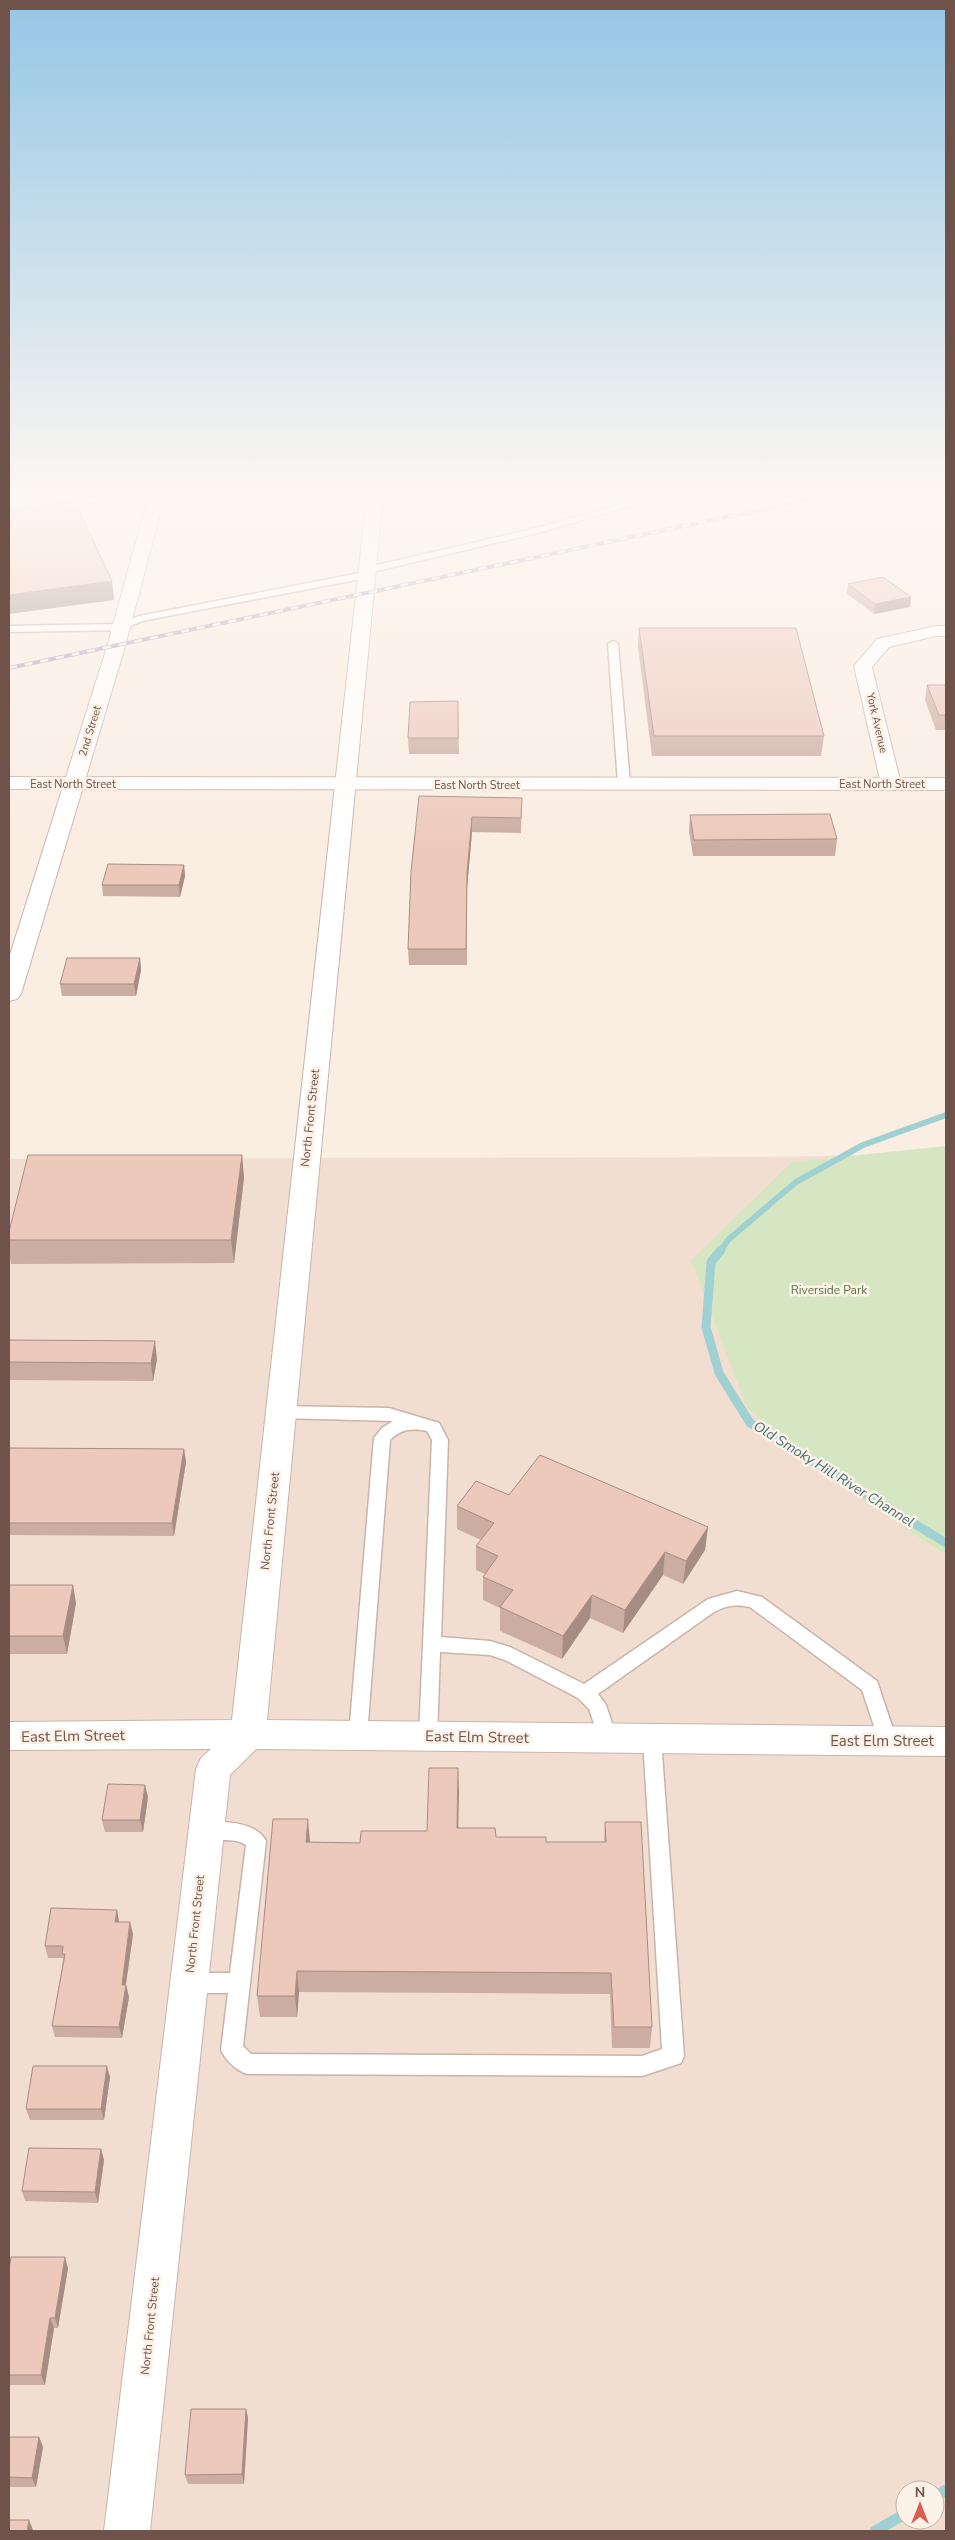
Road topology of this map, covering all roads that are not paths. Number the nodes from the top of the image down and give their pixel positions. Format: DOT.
graph roads {
  1 [pos="125,614"];
  2 [pos="166,614"];
  3 [pos="364,614"];
  4 [pos="121,627"];
  5 [pos="9,629"];
  6 [pos="946,631"];
  7 [pos="613,644"];
  8 [pos="9,784"];
  9 [pos="73,784"];
  10 [pos="624,784"];
  11 [pos="891,784"];
  12 [pos="946,784"];
  13 [pos="344,785"];
  14 [pos="10,983"];
  15 [pos="281,1412"];
  16 [pos="417,1422"];
  17 [pos="432,1644"];
  18 [pos="585,1693"];
  19 [pos="248,1734"];
  20 [pos="358,1735"];
  21 [pos="428,1736"];
  22 [pos="608,1738"];
  23 [pos="652,1739"];
  24 [pos="10,1741"];
  25 [pos="888,1741"];
  26 [pos="946,1742"];
  27 [pos="206,1832"];
  28 [pos="188,1983"];
  29 [pos="239,1983"];
  30 [pos="127,2531"];
  1 -- 4 [label="street, 2nd Street"];
  2 -- 4 [label="lane"];
  3 -- 13 [label="street, North Front Street"];
  4 -- 5 [label="lane"];
  4 -- 9 [label="street, 2nd Street"];
  6 -- 11 [label="street, York Avenue"];
  7 -- 10 [label="lane"];
  8 -- 9 [label="street, East North Street"];
  9 -- 13 [label="street, East North Street"];
  9 -- 14 [label="street, 2nd Street"];
  10 -- 11 [label="street, East North Street"];
  10 -- 13 [label="street, East North Street"];
  11 -- 12 [label="street, East North Street"];
  13 -- 15 [label="street, North Front Street"];
  15 -- 16 [label="lane"];
  15 -- 19 [label="street, North Front Street"];
  16 -- 17 [label="lane"];
  16 -- 20 [label="lane"];
  17 -- 18 [label="lane"];
  17 -- 21 [label="lane"];
  18 -- 22 [label="lane"];
  18 -- 25 [label="lane"];
  19 -- 20 [label="street, East Elm Street"];
  19 -- 24 [label="street, East Elm Street"];
  19 -- 27 [label="street, North Front Street"];
  20 -- 21 [label="street, East Elm Street"];
  21 -- 22 [label="street, East Elm Street"];
  22 -- 23 [label="street, East Elm Street"];
  23 -- 25 [label="street, East Elm Street"];
  23 -- 29 [label="lane"];
  25 -- 26 [label="street, East Elm Street"];
  27 -- 28 [label="street, North Front Street"];
  27 -- 29 [label="lane"];
  28 -- 29 [label="lane"];
  28 -- 30 [label="street, North Front Street"];
}
